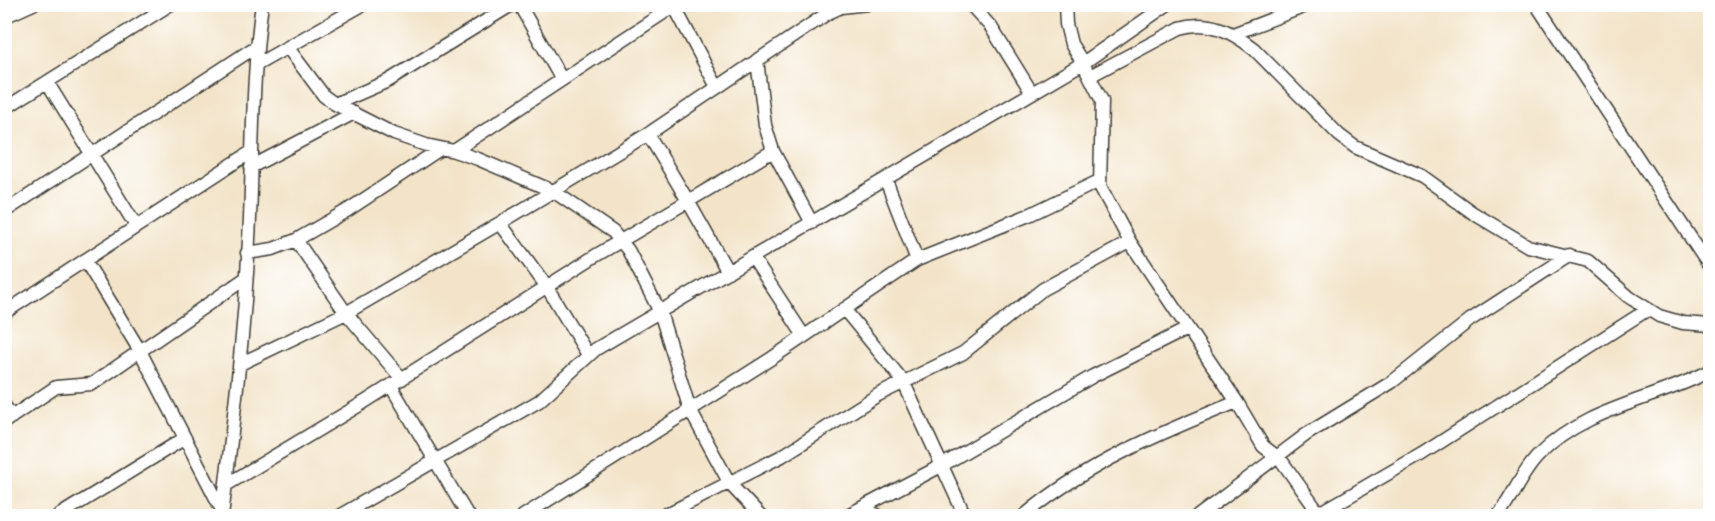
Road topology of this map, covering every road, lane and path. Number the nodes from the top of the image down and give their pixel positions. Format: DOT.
graph roads {
  1 [pos="33,4"];
  2 [pos="171,4"];
  3 [pos="262,4"];
  4 [pos="364,4"];
  5 [pos="513,4"];
  6 [pos="519,4"];
  7 [pos="867,4"];
  8 [pos="970,4"];
  9 [pos="1065,4"];
  10 [pos="1168,4"];
  11 [pos="1311,4"];
  12 [pos="1536,4"];
  13 [pos="675,5"];
  14 [pos="824,9"];
  15 [pos="4,17"];
  16 [pos="1233,34"];
  17 [pos="257,46"];
  18 [pos="288,48"];
  19 [pos="758,60"];
  20 [pos="1083,63"];
  21 [pos="256,65"];
  22 [pos="1090,76"];
  23 [pos="562,80"];
  24 [pos="47,82"];
  25 [pos="717,87"];
  26 [pos="1032,93"];
  27 [pos="334,104"];
  28 [pos="4,109"];
  29 [pos="354,113"];
  30 [pos="648,134"];
  31 [pos="440,149"];
  32 [pos="454,151"];
  33 [pos="773,151"];
  34 [pos="251,152"];
  35 [pos="90,154"];
  36 [pos="251,167"];
  37 [pos="886,180"];
  38 [pos="1099,181"];
  39 [pos="553,191"];
  40 [pos="688,201"];
  41 [pos="4,212"];
  42 [pos="500,223"];
  43 [pos="812,223"];
  44 [pos="136,226"];
  45 [pos="296,240"];
  46 [pos="621,240"];
  47 [pos="1130,242"];
  48 [pos="247,253"];
  49 [pos="1570,255"];
  50 [pos="753,258"];
  51 [pos="85,260"];
  52 [pos="917,260"];
  53 [pos="1710,267"];
  54 [pos="728,273"];
  55 [pos="246,278"];
  56 [pos="547,287"];
  57 [pos="844,309"];
  58 [pos="1647,310"];
  59 [pos="660,312"];
  60 [pos="4,313"];
  61 [pos="346,313"];
  62 [pos="1710,325"];
  63 [pos="1187,329"];
  64 [pos="804,336"];
  65 [pos="140,351"];
  66 [pos="588,355"];
  67 [pos="240,364"];
  68 [pos="1710,371"];
  69 [pos="903,381"];
  70 [pos="396,382"];
  71 [pos="1237,402"];
  72 [pos="4,405"];
  73 [pos="690,410"];
  74 [pos="8,419"];
  75 [pos="185,438"];
  76 [pos="1277,457"];
  77 [pos="436,460"];
  78 [pos="941,466"];
  79 [pos="730,484"];
  80 [pos="226,485"];
  81 [pos="863,507"];
  82 [pos="222,513"];
  83 [pos="1320,514"];
  84 [pos="58,516"];
  85 [pos="339,516"];
  86 [pos="468,516"];
  87 [pos="523,516"];
  88 [pos="663,516"];
  89 [pos="760,516"];
  90 [pos="846,516"];
  91 [pos="879,516"];
  92 [pos="965,516"];
  93 [pos="1024,516"];
  94 [pos="1198,516"];
  95 [pos="1306,516"];
  96 [pos="1498,516"];
  1 -- 15 [label="street"];
  2 -- 24 [label="street"];
  3 -- 17 [label="street"];
  4 -- 18 [label="street"];
  5 -- 27 [label="street"];
  6 -- 23 [label="street"];
  7 -- 14 [label="street"];
  8 -- 26 [label="street"];
  9 -- 20 [label="street"];
  10 -- 20 [label="street"];
  11 -- 16 [label="street"];
  12 -- 53 [label="street"];
  13 -- 23 [label="street"];
  13 -- 25 [label="street"];
  14 -- 19 [label="street"];
  16 -- 22 [label="street"];
  16 -- 49 [label="street"];
  17 -- 21 [label="street"];
  17 -- 35 [label="street"];
  18 -- 21 [label="street"];
  18 -- 27 [label="street"];
  19 -- 25 [label="street"];
  19 -- 33 [label="street"];
  20 -- 22 [label="street"];
  20 -- 26 [label="street"];
  21 -- 34 [label="street"];
  22 -- 38 [label="street"];
  23 -- 32 [label="street"];
  24 -- 28 [label="street"];
  24 -- 35 [label="street"];
  25 -- 30 [label="street"];
  26 -- 37 [label="street"];
  27 -- 29 [label="street"];
  29 -- 31 [label="street"];
  29 -- 36 [label="street"];
  30 -- 39 [label="street"];
  30 -- 40 [label="street"];
  31 -- 32 [label="street"];
  31 -- 45 [label="street"];
  32 -- 39 [label="street"];
  33 -- 40 [label="street"];
  33 -- 43 [label="street"];
  34 -- 36 [label="street"];
  34 -- 44 [label="street"];
  35 -- 41 [label="street"];
  35 -- 44 [label="street"];
  36 -- 48 [label="street"];
  37 -- 43 [label="street"];
  37 -- 52 [label="street"];
  38 -- 47 [label="street"];
  38 -- 52 [label="street"];
  39 -- 42 [label="street"];
  39 -- 46 [label="street"];
  40 -- 46 [label="street"];
  40 -- 54 [label="street"];
  42 -- 56 [label="street"];
  42 -- 61 [label="street"];
  43 -- 50 [label="street"];
  44 -- 51 [label="street"];
  45 -- 48 [label="street"];
  45 -- 61 [label="street"];
  46 -- 56 [label="street"];
  46 -- 59 [label="street"];
  47 -- 63 [label="street"];
  47 -- 69 [label="street"];
  48 -- 55 [label="street"];
  49 -- 58 [label="street"];
  49 -- 76 [label="street"];
  50 -- 54 [label="street"];
  50 -- 64 [label="street"];
  51 -- 60 [label="street"];
  51 -- 65 [label="street"];
  52 -- 57 [label="street"];
  54 -- 59 [label="street"];
  55 -- 65 [label="street"];
  55 -- 67 [label="street"];
  56 -- 66 [label="street"];
  56 -- 70 [label="street"];
  57 -- 64 [label="street"];
  57 -- 69 [label="street"];
  58 -- 62 [label="street"];
  58 -- 83 [label="street"];
  59 -- 66 [label="street"];
  59 -- 73 [label="street"];
  61 -- 67 [label="street"];
  61 -- 70 [label="street"];
  63 -- 71 [label="street"];
  63 -- 78 [label="street"];
  64 -- 73 [label="street"];
  65 -- 74 [label="street"];
  65 -- 75 [label="street"];
  66 -- 77 [label="street"];
  67 -- 80 [label="street"];
  68 -- 96 [label="street"];
  69 -- 78 [label="street"];
  69 -- 79 [label="street"];
  70 -- 77 [label="street"];
  70 -- 80 [label="street"];
  71 -- 76 [label="street"];
  71 -- 93 [label="street"];
  72 -- 74 [label="street"];
  73 -- 79 [label="street"];
  73 -- 87 [label="street"];
  75 -- 82 [label="street"];
  75 -- 84 [label="street"];
  76 -- 83 [label="street"];
  76 -- 94 [label="street"];
  77 -- 85 [label="street"];
  77 -- 86 [label="street"];
  78 -- 81 [label="street"];
  78 -- 92 [label="street"];
  79 -- 88 [label="street"];
  79 -- 89 [label="street"];
  80 -- 82 [label="street"];
  81 -- 90 [label="street"];
  81 -- 91 [label="street"];
  83 -- 95 [label="street"];
}
